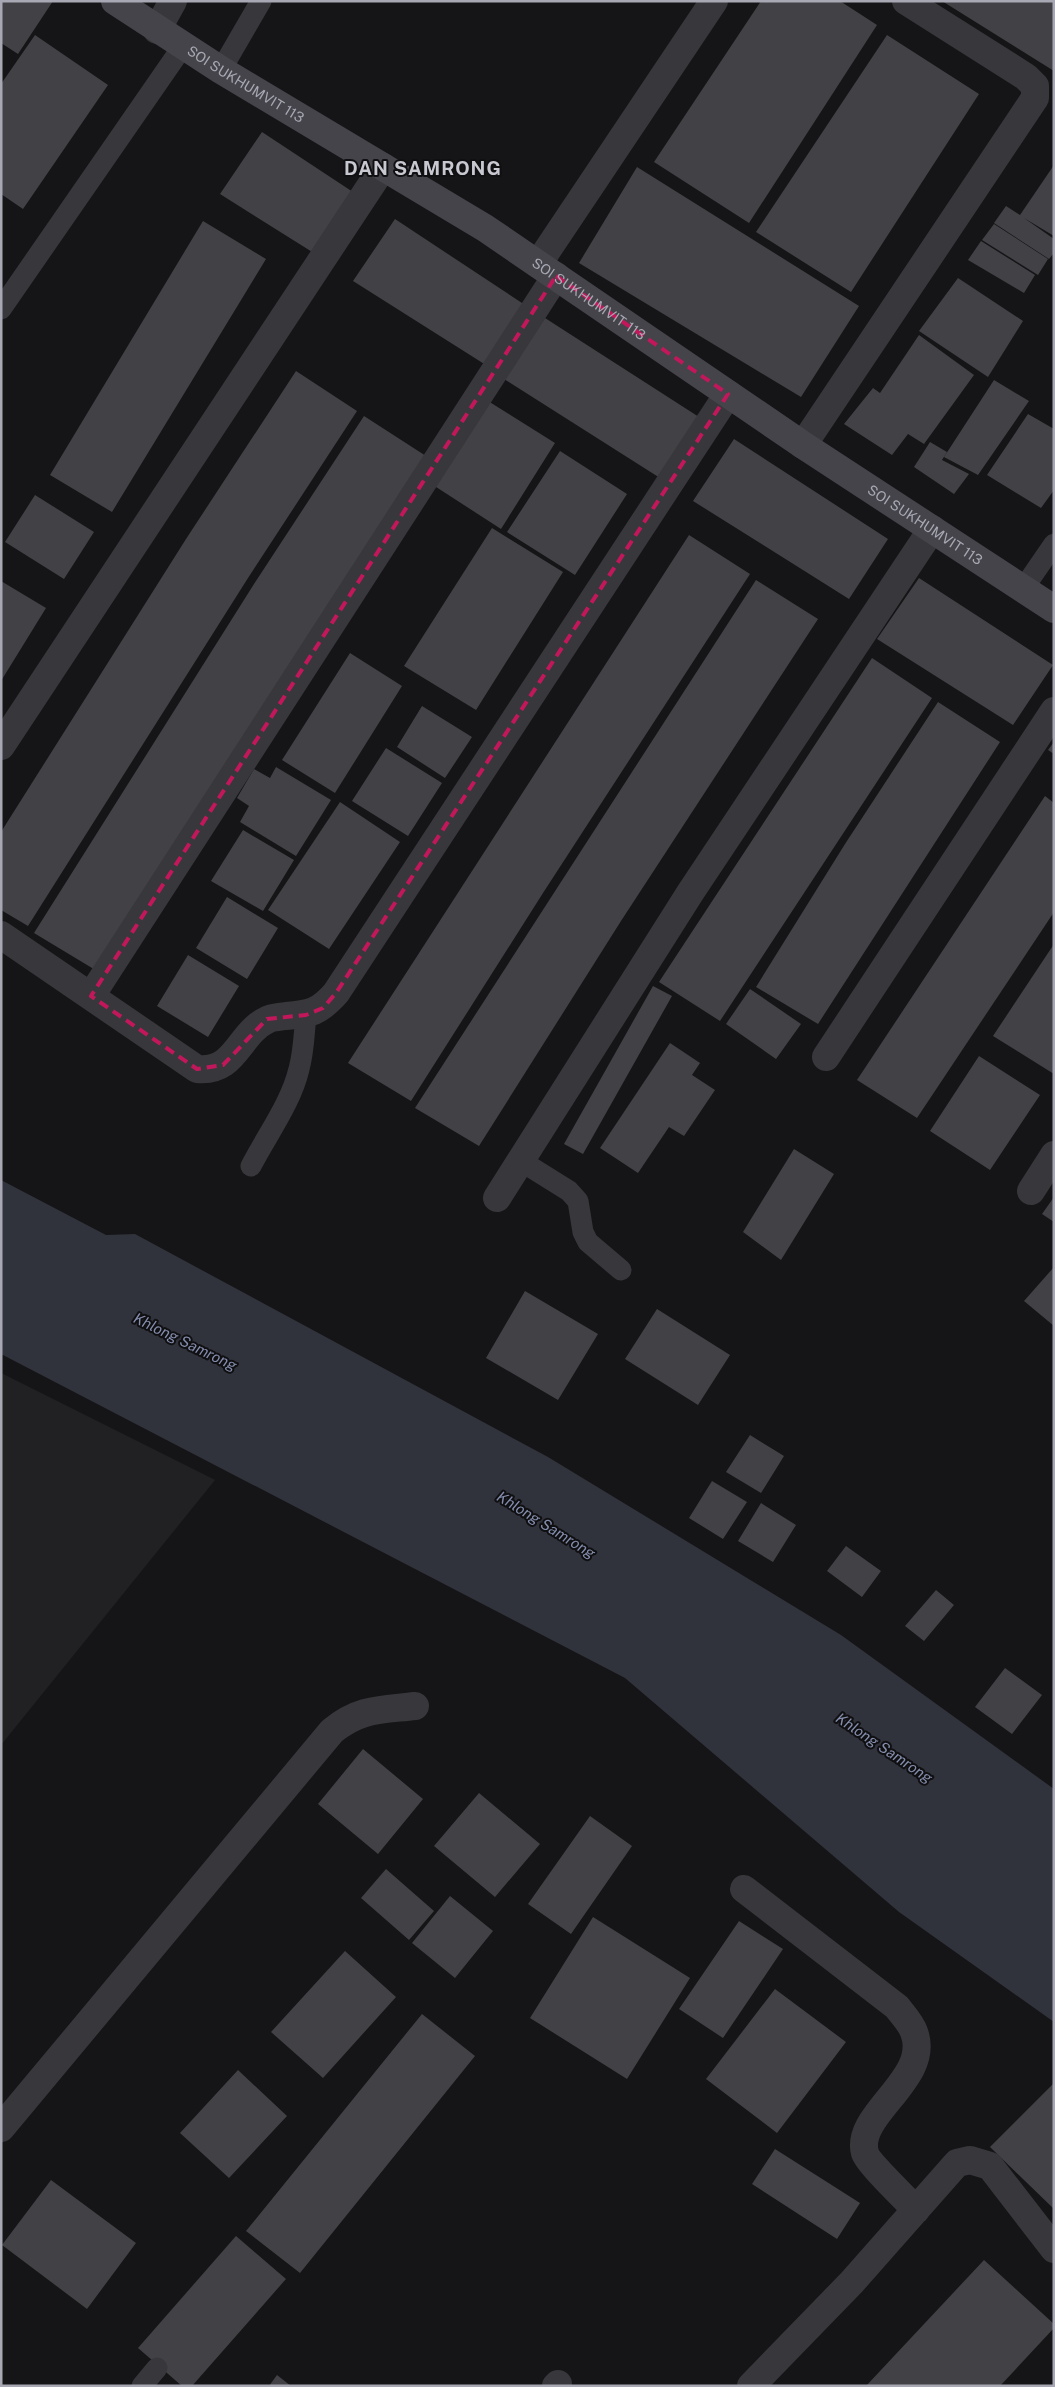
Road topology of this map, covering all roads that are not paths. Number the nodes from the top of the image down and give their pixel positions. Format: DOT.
graph roads {
  1 [pos="115,1"];
  2 [pos="173,1"];
  3 [pos="261,1"];
  4 [pos="714,1"];
  5 [pos="906,1"];
  6 [pos="156,30"];
  7 [pos="183,46"];
  8 [pos="221,70"];
  9 [pos="383,167"];
  10 [pos="547,270"];
  11 [pos="1,309"];
  12 [pos="728,394"];
  13 [pos="803,446"];
  14 [pos="932,529"];
  15 [pos="1054,544"];
  16 [pos="1023,589"];
  17 [pos="1054,609"];
  18 [pos="1054,711"];
  19 [pos="1,746"];
  20 [pos="1,935"];
  21 [pos="91,996"];
  22 [pos="306,1015"];
  23 [pos="826,1057"];
  24 [pos="1054,1155"];
  25 [pos="521,1160"];
  26 [pos="251,1166"];
  27 [pos="1031,1191"];
  28 [pos="497,1198"];
  29 [pos="621,1270"];
  30 [pos="416,1706"];
  31 [pos="744,1889"];
  32 [pos="1,2128"];
  33 [pos="916,2210"];
  34 [pos="1054,2249"];
  35 [pos="157,2368"];
  36 [pos="142,2386"];
  37 [pos="752,2386"];
  1 -- 6 [label="main road, SOI SUKHUMVIT 113"];
  2 -- 6 [label="street"];
  3 -- 8 [label="lane"];
  4 -- 10 [label="street"];
  5 -- 13 [label="street"];
  6 -- 7 [label="main road, SOI SUKHUMVIT 113"];
  7 -- 8 [label="main road, SOI SUKHUMVIT 113"];
  7 -- 11 [label="lane"];
  8 -- 9 [label="main road, SOI SUKHUMVIT 113"];
  9 -- 10 [label="main road, SOI SUKHUMVIT 113"];
  9 -- 19 [label="street"];
  10 -- 12 [label="main road, SOI SUKHUMVIT 113"];
  10 -- 21 [label="street"];
  12 -- 13 [label="main road, SOI SUKHUMVIT 113"];
  12 -- 22 [label="street"];
  13 -- 14 [label="main road, SOI SUKHUMVIT 113"];
  14 -- 16 [label="main road, SOI SUKHUMVIT 113"];
  14 -- 25 [label="street"];
  15 -- 16 [label="lane"];
  16 -- 17 [label="main road, SOI SUKHUMVIT 113"];
  18 -- 23 [label="street"];
  20 -- 21 [label="street"];
  21 -- 22 [label="street"];
  22 -- 26 [label="lane"];
  24 -- 27 [label="street"];
  25 -- 28 [label="street"];
  25 -- 29 [label="lane"];
  30 -- 32 [label="street"];
  31 -- 33 [label="street"];
  33 -- 34 [label="street"];
  33 -- 37 [label="street"];
  35 -- 36 [label="lane"];
}
